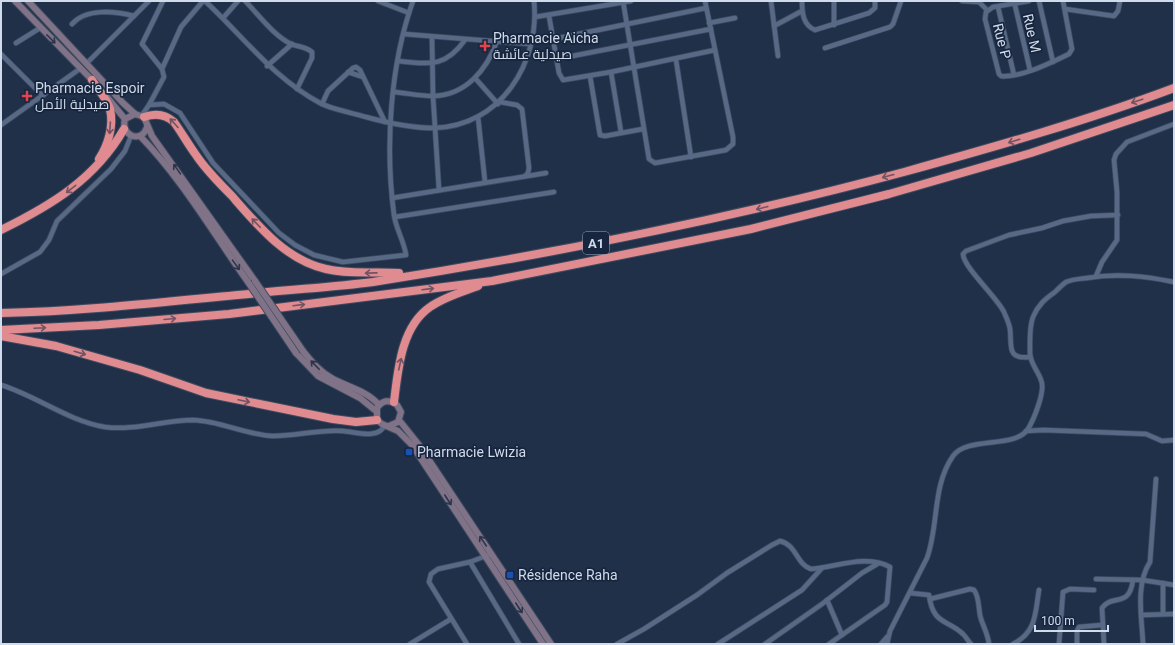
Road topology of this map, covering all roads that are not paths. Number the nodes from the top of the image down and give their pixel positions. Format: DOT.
graph roads {
  1 [pos="15,1"];
  2 [pos="28,1"];
  3 [pos="149,1"];
  4 [pos="163,1"];
  5 [pos="204,1"];
  6 [pos="238,1"];
  7 [pos="245,1"];
  8 [pos="378,1"];
  9 [pos="413,1"];
  10 [pos="534,1"];
  11 [pos="631,1"];
  12 [pos="705,1"];
  13 [pos="771,1"];
  14 [pos="802,1"];
  15 [pos="834,1"];
  16 [pos="875,1"];
  17 [pos="901,1"];
  18 [pos="962,1"];
  19 [pos="1029,1"];
  20 [pos="1038,1"];
  21 [pos="1063,1"];
  22 [pos="1120,1"];
  23 [pos="623,2"];
  24 [pos="1014,2"];
  25 [pos="998,7"];
  26 [pos="706,8"];
  27 [pos="1065,9"];
  28 [pos="987,10"];
  29 [pos="802,11"];
  30 [pos="409,13"];
  31 [pos="134,16"];
  32 [pos="549,16"];
  33 [pos="535,17"];
  34 [pos="223,18"];
  35 [pos="735,18"];
  36 [pos="709,23"];
  37 [pos="72,24"];
  38 [pos="627,25"];
  39 [pos="834,25"];
  40 [pos="774,26"];
  41 [pos="40,28"];
  42 [pos="711,29"];
  43 [pos="404,34"];
  44 [pos="432,38"];
  45 [pos="554,38"];
  46 [pos="465,40"];
  47 [pos="497,41"];
  48 [pos="16,43"];
  49 [pos="292,44"];
  50 [pos="530,44"];
  51 [pos="630,45"];
  52 [pos="825,48"];
  53 [pos="715,50"];
  54 [pos="1,54"];
  55 [pos="778,56"];
  56 [pos="557,59"];
  57 [pos="676,60"];
  58 [pos="398,61"];
  59 [pos="1053,62"];
  60 [pos="86,64"];
  61 [pos="433,64"];
  62 [pos="268,66"];
  63 [pos="635,67"];
  64 [pos="81,68"];
  65 [pos="162,69"];
  66 [pos="1030,70"];
  67 [pos="611,72"];
  68 [pos="1014,75"];
  69 [pos="590,76"];
  70 [pos="475,78"];
  71 [pos="92,80"];
  72 [pos="1174,88"];
  73 [pos="297,89"];
  74 [pos="394,92"];
  75 [pos="43,96"];
  76 [pos="433,96"];
  77 [pos="499,103"];
  78 [pos="322,104"];
  79 [pos="149,105"];
  80 [pos="1174,105"];
  81 [pos="140,115"];
  82 [pos="478,117"];
  83 [pos="125,119"];
  84 [pos="385,122"];
  85 [pos="391,124"];
  86 [pos="1174,124"];
  87 [pos="1,125"];
  88 [pos="147,127"];
  89 [pos="435,128"];
  90 [pos="124,129"];
  91 [pos="643,129"];
  92 [pos="621,132"];
  93 [pos="132,136"];
  94 [pos="140,136"];
  95 [pos="691,157"];
  96 [pos="546,173"];
  97 [pos="88,175"];
  98 [pos="525,176"];
  99 [pos="485,182"];
  100 [pos="439,190"];
  101 [pos="554,192"];
  102 [pos="392,198"];
  103 [pos="1118,215"];
  104 [pos="395,217"];
  105 [pos="1,230"];
  106 [pos="1,274"];
  107 [pos="410,275"];
  108 [pos="1096,276"];
  109 [pos="492,281"];
  110 [pos="1174,282"];
  111 [pos="1,313"];
  112 [pos="1,330"];
  113 [pos="1,336"];
  114 [pos="1030,357"];
  115 [pos="1,385"];
  116 [pos="394,402"];
  117 [pos="379,405"];
  118 [pos="376,415"];
  119 [pos="399,420"];
  120 [pos="387,426"];
  121 [pos="1026,431"];
  122 [pos="1174,440"];
  123 [pos="1156,479"];
  124 [pos="488,555"];
  125 [pos="470,562"];
  126 [pos="880,563"];
  127 [pos="822,568"];
  128 [pos="1096,579"];
  129 [pos="1132,580"];
  130 [pos="1142,580"];
  131 [pos="1163,583"];
  132 [pos="1174,585"];
  133 [pos="1039,590"];
  134 [pos="1094,590"];
  135 [pos="910,593"];
  136 [pos="930,599"];
  137 [pos="827,600"];
  138 [pos="1164,614"];
  139 [pos="1174,614"];
  140 [pos="1142,615"];
  141 [pos="451,619"];
  142 [pos="1102,625"];
  143 [pos="842,635"];
  144 [pos="887,637"];
  145 [pos="410,644"];
  146 [pos="467,644"];
  147 [pos="519,644"];
  148 [pos="543,644"];
  149 [pos="550,644"];
  150 [pos="617,644"];
  151 [pos="718,644"];
  152 [pos="765,644"];
  153 [pos="829,644"];
  154 [pos="881,644"];
  155 [pos="887,644"];
  156 [pos="972,644"];
  157 [pos="989,644"];
  158 [pos="1013,644"];
  159 [pos="1059,644"];
  160 [pos="1077,644"];
  161 [pos="1104,644"];
  162 [pos="1143,644"];
  1 -- 41 [label="street"];
  2 -- 60 [label="street"];
  3 -- 31 [label="street"];
  4 -- 65 [label="street"];
  5 -- 34 [label="street"];
  5 -- 65 [label="street"];
  6 -- 34 [label="street"];
  7 -- 49 [label="street"];
  8 -- 30 [label="street"];
  9 -- 30 [label="street"];
  10 -- 33 [label="street"];
  11 -- 23 [label="street"];
  12 -- 26 [label="street"];
  13 -- 40 [label="street"];
  14 -- 29 [label="street"];
  15 -- 39 [label="street"];
  16 -- 39 [label="street"];
  17 -- 52 [label="street"];
  18 -- 28 [label="street"];
  19 -- 24 [label="street"];
  20 -- 59 [label="street"];
  21 -- 27 [label="street"];
  22 -- 27 [label="street"];
  23 -- 32 [label="street"];
  23 -- 38 [label="street"];
  24 -- 25 [label="street"];
  24 -- 66 [label="street, Rue M"];
  25 -- 28 [label="street"];
  25 -- 68 [label="street"];
  26 -- 36 [label="street"];
  26 -- 38 [label="street"];
  27 -- 59 [label="street"];
  28 -- 68 [label="street, Rue P"];
  29 -- 39 [label="street"];
  29 -- 40 [label="street"];
  30 -- 43 [label="street"];
  31 -- 37 [label="street"];
  31 -- 60 [label="street"];
  32 -- 33 [label="street"];
  32 -- 45 [label="street"];
  33 -- 50 [label="street"];
  34 -- 62 [label="street"];
  35 -- 36 [label="street"];
  36 -- 42 [label="street"];
  38 -- 45 [label="street"];
  38 -- 51 [label="street"];
  40 -- 55 [label="street"];
  41 -- 48 [label="street"];
  41 -- 64 [label="street, one-way"];
  42 -- 51 [label="street"];
  42 -- 53 [label="street"];
  43 -- 44 [label="street"];
  43 -- 58 [label="street"];
  44 -- 46 [label="street"];
  44 -- 61 [label="street"];
  45 -- 56 [label="street"];
  46 -- 47 [label="street"];
  46 -- 61 [label="street"];
  47 -- 50 [label="street"];
  47 -- 70 [label="street"];
  49 -- 62 [label="street"];
  49 -- 73 [label="street"];
  50 -- 77 [label="street"];
  51 -- 56 [label="street"];
  51 -- 63 [label="street"];
  53 -- 57 [label="street"];
  53 -- 95 [label="street"];
  54 -- 75 [label="street"];
  56 -- 69 [label="street"];
  57 -- 63 [label="street"];
  57 -- 95 [label="street"];
  58 -- 61 [label="street"];
  58 -- 74 [label="street"];
  59 -- 66 [label="street"];
  60 -- 81 [label="street"];
  61 -- 76 [label="street"];
  62 -- 73 [label="street"];
  63 -- 67 [label="street"];
  63 -- 91 [label="street"];
  64 -- 71 [label="street"];
  64 -- 75 [label="street"];
  65 -- 79 [label="street"];
  66 -- 68 [label="street"];
  67 -- 69 [label="street"];
  67 -- 92 [label="street"];
  69 -- 92 [label="street"];
  70 -- 76 [label="street"];
  70 -- 77 [label="street"];
  71 -- 83 [label="street"];
  71 -- 97 [label="highway, one-way"];
  72 -- 107 [label="highway, A1, one-way"];
  73 -- 78 [label="street"];
  74 -- 76 [label="street"];
  74 -- 85 [label="street"];
  75 -- 87 [label="street"];
  76 -- 89 [label="street"];
  77 -- 82 [label="street"];
  77 -- 98 [label="street"];
  78 -- 84 [label="street"];
  78 -- 84 [label="street"];
  79 -- 81 [label="street"];
  79 -- 104 [label="street"];
  80 -- 109 [label="highway, A1"];
  81 -- 83 [label="street"];
  81 -- 88 [label="street"];
  107 -- 81 [label="highway, one-way"];
  82 -- 89 [label="street"];
  82 -- 99 [label="street"];
  83 -- 90 [label="street"];
  84 -- 85 [label="street"];
  85 -- 89 [label="street"];
  85 -- 102 [label="street"];
  86 -- 103 [label="street"];
  88 -- 94 [label="street"];
  117 -- 88 [label="street, one-way, bridge"];
  89 -- 100 [label="street"];
  90 -- 93 [label="street"];
  90 -- 97 [label="highway"];
  91 -- 92 [label="street"];
  91 -- 95 [label="street"];
  93 -- 94 [label="street"];
  93 -- 106 [label="street"];
  94 -- 118 [label="street, one-way, bridge"];
  96 -- 98 [label="street"];
  97 -- 105 [label="highway, one-way"];
  98 -- 99 [label="street"];
  99 -- 100 [label="street"];
  100 -- 102 [label="street"];
  101 -- 104 [label="street"];
  102 -- 104 [label="street"];
  103 -- 108 [label="street"];
  103 -- 114 [label="street"];
  107 -- 111 [label="highway, A1"];
  108 -- 110 [label="street"];
  108 -- 114 [label="street"];
  112 -- 109 [label="highway, A1, one-way"];
  116 -- 109 [label="highway, one-way"];
  113 -- 118 [label="highway, one-way"];
  114 -- 121 [label="street"];
  115 -- 120 [label="street"];
  116 -- 117 [label="street"];
  116 -- 119 [label="street"];
  117 -- 118 [label="street"];
  118 -- 120 [label="street"];
  119 -- 120 [label="street"];
  124 -- 119 [label="street, one-way"];
  120 -- 124 [label="street, one-way"];
  121 -- 122 [label="street"];
  121 -- 135 [label="street"];
  123 -- 130 [label="street"];
  124 -- 125 [label="street"];
  124 -- 148 [label="street, one-way"];
  124 -- 149 [label="street"];
  125 -- 141 [label="street"];
  125 -- 147 [label="street"];
  126 -- 127 [label="street"];
  126 -- 137 [label="street"];
  126 -- 143 [label="street"];
  127 -- 150 [label="street"];
  127 -- 151 [label="street"];
  128 -- 129 [label="street"];
  129 -- 130 [label="street"];
  129 -- 142 [label="street"];
  130 -- 131 [label="street"];
  130 -- 140 [label="street"];
  131 -- 132 [label="street"];
  131 -- 138 [label="street"];
  133 -- 158 [label="street"];
  134 -- 159 [label="street"];
  135 -- 136 [label="street"];
  135 -- 144 [label="street"];
  136 -- 156 [label="street"];
  136 -- 157 [label="street"];
  137 -- 143 [label="street"];
  137 -- 152 [label="street"];
  138 -- 139 [label="street"];
  138 -- 140 [label="street"];
  140 -- 162 [label="street"];
  141 -- 145 [label="street"];
  141 -- 146 [label="street"];
  142 -- 160 [label="street"];
  142 -- 161 [label="street"];
  143 -- 153 [label="street"];
  144 -- 154 [label="street"];
  144 -- 155 [label="street"];
}
